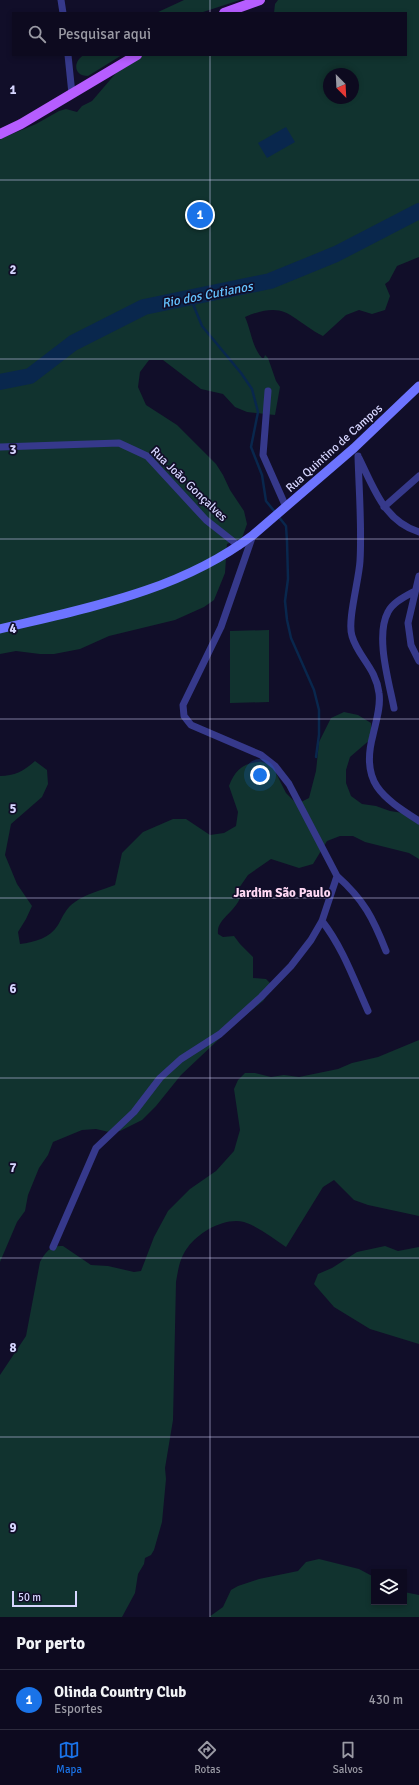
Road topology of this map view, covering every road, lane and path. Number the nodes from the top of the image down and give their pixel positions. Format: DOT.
graph roads {
  1 [pos="61,0"];
  2 [pos="257,0"];
  3 [pos="62,12"];
  4 [pos="227,12"];
  5 [pos="68,56"];
  6 [pos="135,56"];
  7 [pos="72,94"];
  8 [pos="0,134"];
  9 [pos="419,386"];
  10 [pos="268,391"];
  11 [pos="0,447"];
  12 [pos="356,452"];
  13 [pos="419,476"];
  14 [pos="384,507"];
  15 [pos="285,508"];
  16 [pos="419,532"];
  17 [pos="253,536"];
  18 [pos="239,546"];
  19 [pos="419,576"];
  20 [pos="415,591"];
  21 [pos="0,629"];
  22 [pos="419,661"];
  23 [pos="394,708"];
  24 [pos="419,821"];
  25 [pos="337,876"];
  26 [pos="322,921"];
  27 [pos="386,951"];
  28 [pos="368,1011"];
  29 [pos="53,1247"];
  1 -- 3 [label="street"];
  2 -- 4 [label="main road"];
  5 -- 7 [label="street"];
  6 -- 7 [label="main road"];
  7 -- 8 [label="main road"];
  9 -- 12 [label="main road, Rua Quintino de Campos"];
  10 -- 15 [label="street"];
  11 -- 18 [label="street, Rua João Gonçalves"];
  12 -- 14 [label="street"];
  12 -- 15 [label="main road, Rua Quintino de Campos"];
  12 -- 24 [label="street"];
  13 -- 14 [label="street"];
  14 -- 16 [label="street"];
  15 -- 17 [label="main road, Rua Quintino de Campos"];
  17 -- 18 [label="main road, Rua Quintino de Campos"];
  17 -- 25 [label="street"];
  18 -- 21 [label="main road, Rua Quintino de Campos"];
  19 -- 20 [label="street"];
  20 -- 22 [label="street"];
  20 -- 23 [label="street"];
  25 -- 26 [label="street"];
  25 -- 27 [label="street"];
  26 -- 28 [label="street"];
  26 -- 29 [label="street"];
}
